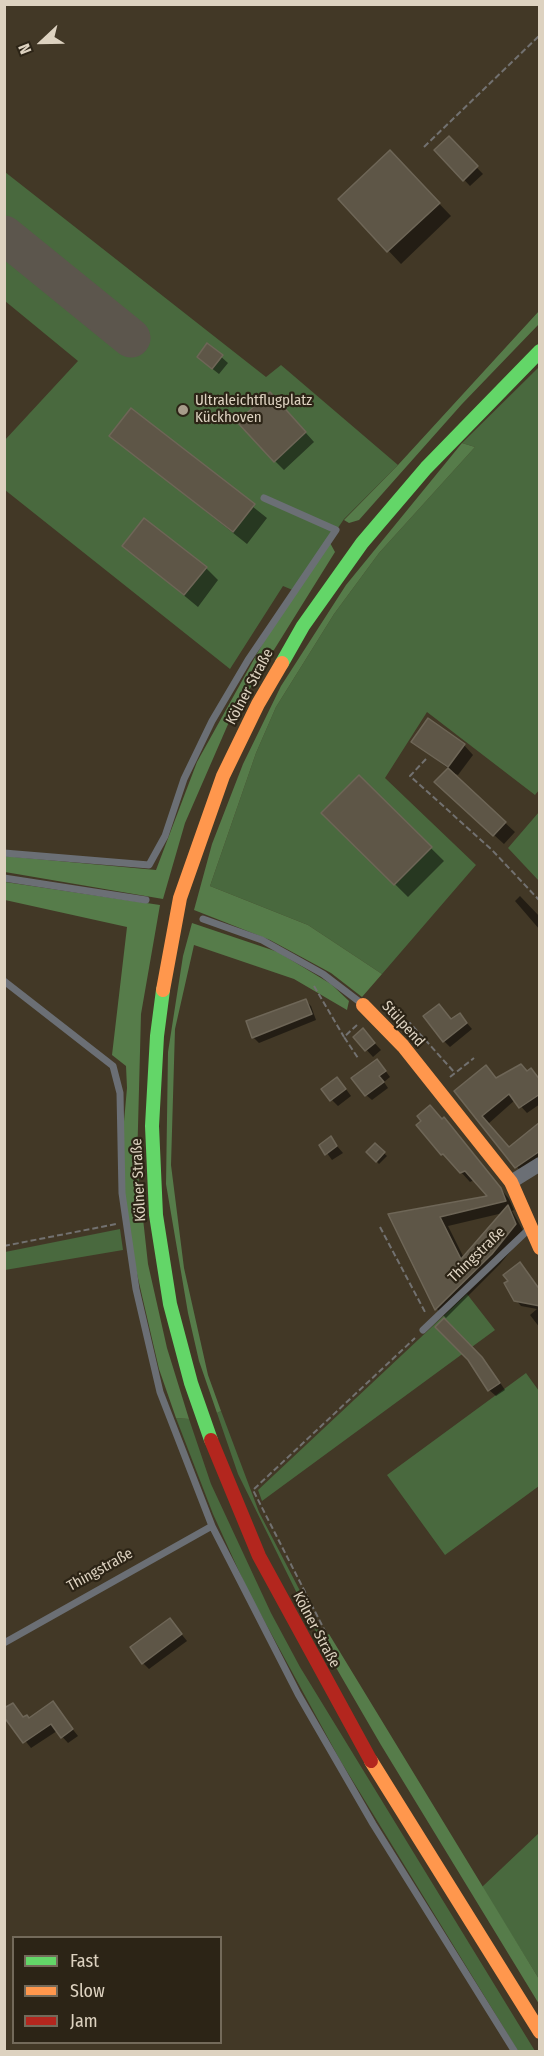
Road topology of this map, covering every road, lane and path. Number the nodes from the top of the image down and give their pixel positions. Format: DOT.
graph roads {
  1 [pos="540,35"];
  2 [pos="424,147"];
  3 [pos="540,351"];
  4 [pos="264,498"];
  5 [pos="426,759"];
  6 [pos="4,853"];
  7 [pos="4,878"];
  8 [pos="146,900"];
  9 [pos="540,901"];
  10 [pos="203,919"];
  11 [pos="4,981"];
  12 [pos="314,986"];
  13 [pos="367,1009"];
  14 [pos="393,1036"];
  15 [pos="344,1037"];
  16 [pos="358,1058"];
  17 [pos="474,1058"];
  18 [pos="455,1073"];
  19 [pos="436,1088"];
  20 [pos="540,1164"];
  21 [pos="511,1182"];
  22 [pos="125,1223"];
  23 [pos="380,1227"];
  24 [pos="529,1229"];
  25 [pos="4,1246"];
  26 [pos="540,1248"];
  27 [pos="431,1323"];
  28 [pos="423,1330"];
  29 [pos="212,1526"];
  30 [pos="326,1633"];
  31 [pos="4,1643"];
  32 [pos="540,2032"];
  33 [pos="515,2052"];
  1 -- 2 [label="path"];
  3 -- 32 [label="main road, Kölner Straße"];
  4 -- 6 [label="lane"];
  5 -- 9 [label="path"];
  7 -- 8 [label="lane"];
  10 -- 13 [label="lane, Stülpend"];
  11 -- 22 [label="lane"];
  12 -- 15 [label="path"];
  13 -- 14 [label="main road, Stülpend"];
  13 -- 15 [label="path"];
  14 -- 18 [label="path"];
  14 -- 19 [label="main road, Stülpend"];
  15 -- 16 [label="path"];
  17 -- 18 [label="path"];
  18 -- 19 [label="path"];
  19 -- 21 [label="main road, Stülpend"];
  20 -- 21 [label="street"];
  21 -- 24 [label="main road, Thingstraße"];
  22 -- 25 [label="path"];
  22 -- 29 [label="lane"];
  23 -- 27 [label="path"];
  24 -- 26 [label="main road, Thingstraße"];
  24 -- 27 [label="lane, Thingstraße"];
  27 -- 28 [label="lane, Thingstraße"];
  28 -- 30 [label="path"];
  29 -- 31 [label="lane, Thingstraße"];
  29 -- 33 [label="lane"];
}
